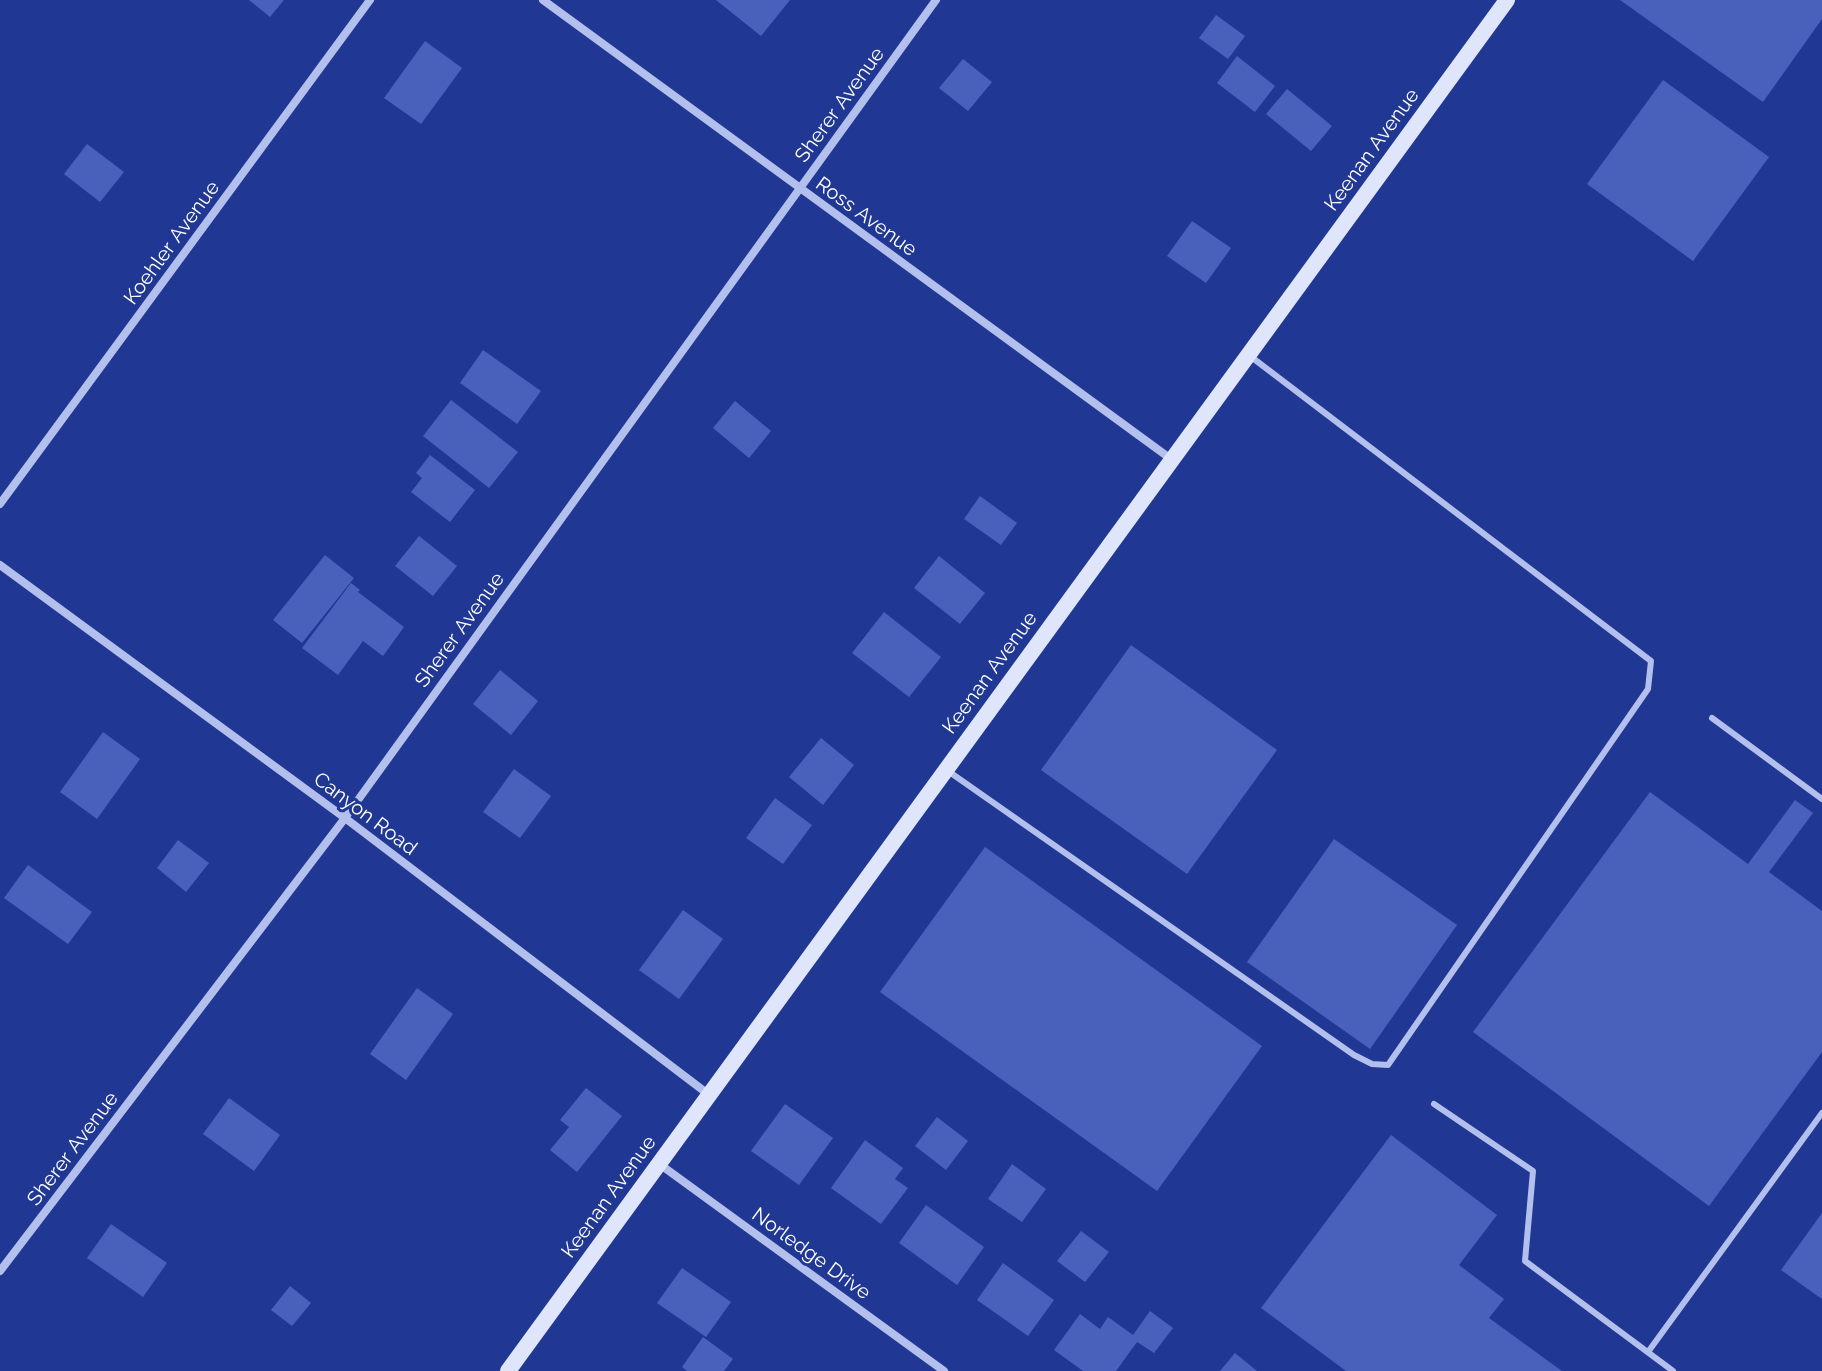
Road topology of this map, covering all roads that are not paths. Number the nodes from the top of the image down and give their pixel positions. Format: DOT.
graph roads {
  1 [pos="370,0"];
  2 [pos="543,0"];
  3 [pos="936,0"];
  4 [pos="1507,0"];
  5 [pos="799,188"];
  6 [pos="1247,354"];
  7 [pos="1171,459"];
  8 [pos="0,504"];
  9 [pos="0,565"];
  10 [pos="1712,718"];
  11 [pos="945,769"];
  12 [pos="1822,799"];
  13 [pos="345,818"];
  14 [pos="708,1094"];
  15 [pos="1434,1104"];
  16 [pos="1822,1113"];
  17 [pos="658,1163"];
  18 [pos="0,1271"];
  19 [pos="1648,1352"];
  20 [pos="508,1371"];
  21 [pos="944,1371"];
  22 [pos="1673,1371"];
  1 -- 8 [label="street, Koehler Avenue"];
  2 -- 5 [label="street, Ross Avenue"];
  3 -- 5 [label="street, Sherer Avenue"];
  4 -- 6 [label="street, Keenan Avenue"];
  5 -- 7 [label="street, Ross Avenue"];
  5 -- 13 [label="street, Sherer Avenue"];
  6 -- 7 [label="street, Keenan Avenue"];
  6 -- 11 [label="lane"];
  7 -- 11 [label="street, Keenan Avenue"];
  9 -- 13 [label="street, Canyon Road"];
  10 -- 12 [label="lane"];
  11 -- 14 [label="street, Keenan Avenue"];
  13 -- 14 [label="street, Canyon Road"];
  13 -- 18 [label="street, Sherer Avenue"];
  14 -- 17 [label="street, Keenan Avenue"];
  15 -- 19 [label="lane"];
  16 -- 19 [label="lane"];
  17 -- 20 [label="street, Keenan Avenue"];
  17 -- 21 [label="street, Norledge Drive"];
  19 -- 22 [label="lane"];
}
